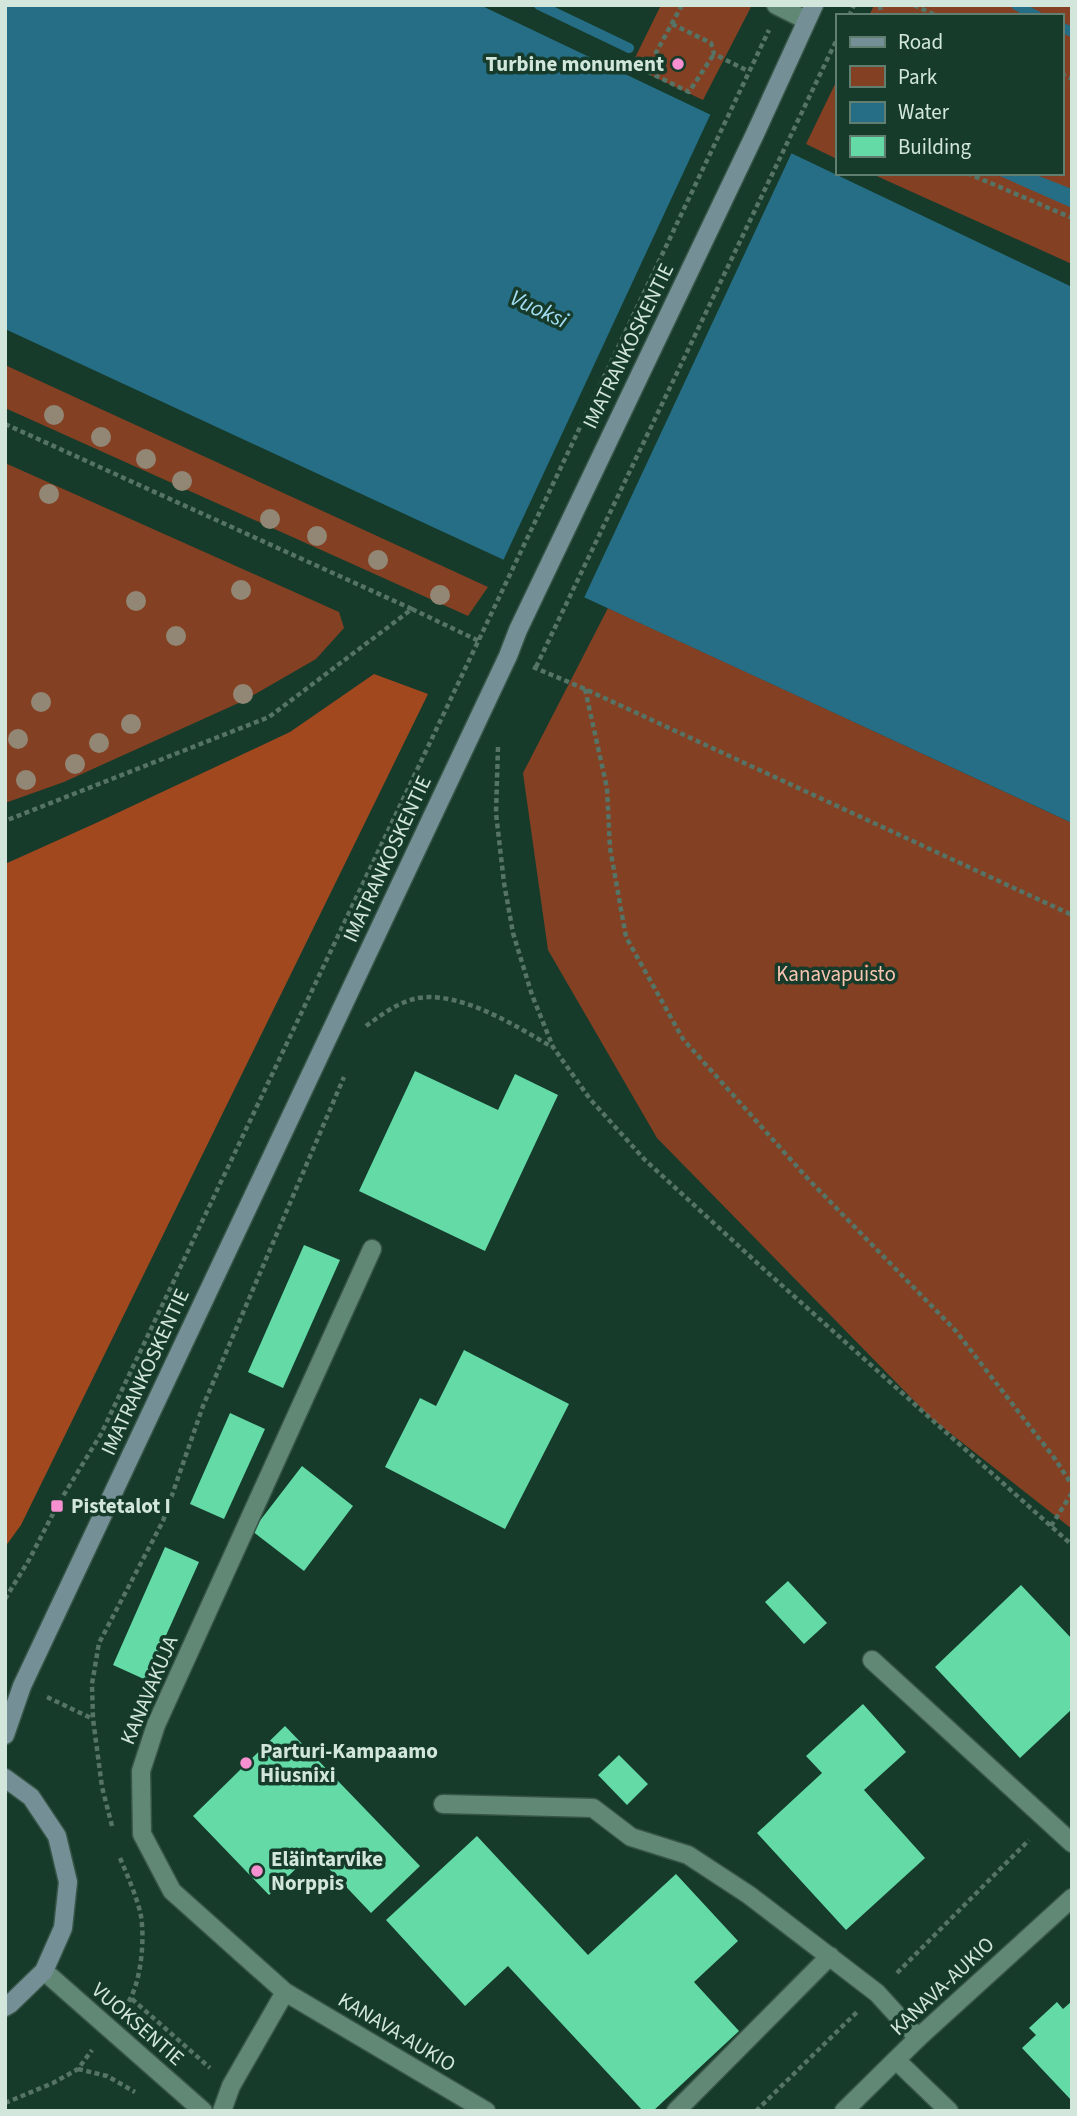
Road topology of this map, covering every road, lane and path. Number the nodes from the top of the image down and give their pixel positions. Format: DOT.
graph roads {
  1 [pos="682,5"];
  2 [pos="914,5"];
  3 [pos="778,6"];
  4 [pos="810,13"];
  5 [pos="933,14"];
  6 [pos="671,24"];
  7 [pos="836,41"];
  8 [pos="713,54"];
  9 [pos="748,71"];
  10 [pos="972,175"];
  11 [pos="1072,218"];
  12 [pos="5,424"];
  13 [pos="412,609"];
  14 [pos="478,641"];
  15 [pos="548,644"];
  16 [pos="536,669"];
  17 [pos="585,689"];
  18 [pos="492,759"];
  19 [pos="5,821"];
  20 [pos="1072,915"];
  21 [pos="370,1015"];
  22 [pos="553,1047"];
  23 [pos="348,1065"];
  24 [pos="372,1249"];
  25 [pos="1072,1485"];
  26 [pos="1072,1493"];
  27 [pos="1051,1527"];
  28 [pos="1072,1545"];
  29 [pos="5,1599"];
  30 [pos="872,1660"];
  31 [pos="5,1735"];
  32 [pos="5,1778"];
  33 [pos="443,1804"];
  34 [pos="1049,1821"];
  35 [pos="113,1833"];
  36 [pos="1072,1843"];
  37 [pos="119,1856"];
  38 [pos="1072,1898"];
  39 [pos="830,1956"];
  40 [pos="44,1970"];
  41 [pos="285,1992"];
  42 [pos="877,1993"];
  43 [pos="132,1999"];
  44 [pos="5,2007"];
  45 [pos="109,2028"];
  46 [pos="918,2038"];
  47 [pos="896,2060"];
  48 [pos="78,2069"];
  49 [pos="231,2086"];
  50 [pos="141,2097"];
  51 [pos="5,2103"];
  52 [pos="203,2111"];
  53 [pos="222,2111"];
  54 [pos="486,2111"];
  55 [pos="676,2111"];
  56 [pos="756,2111"];
  57 [pos="844,2111"];
  58 [pos="949,2111"];
  1 -- 6 [label="path"];
  2 -- 5 [label="path"];
  3 -- 4 [label="street"];
  3 -- 9 [label="path"];
  4 -- 31 [label="main road, IMATRANKOSKENTIE"];
  6 -- 8 [label="path"];
  6 -- 8 [label="path"];
  7 -- 15 [label="path"];
  8 -- 9 [label="path"];
  9 -- 14 [label="path"];
  10 -- 11 [label="path"];
  12 -- 13 [label="path"];
  13 -- 14 [label="path"];
  13 -- 19 [label="path"];
  14 -- 29 [label="path"];
  16 -- 17 [label="path"];
  17 -- 20 [label="path"];
  17 -- 25 [label="path"];
  18 -- 22 [label="path"];
  21 -- 22 [label="path"];
  22 -- 27 [label="path"];
  23 -- 35 [label="path"];
  24 -- 41 [label="street, KANAVAKUJA"];
  26 -- 27 [label="path"];
  27 -- 28 [label="path"];
  30 -- 34 [label="street"];
  32 -- 40 [label="main road"];
  33 -- 39 [label="street"];
  34 -- 36 [label="street"];
  34 -- 42 [label="path"];
  37 -- 43 [label="path"];
  38 -- 46 [label="street, KANAVA-AUKIO"];
  39 -- 42 [label="street"];
  39 -- 55 [label="street"];
  40 -- 44 [label="main road"];
  40 -- 45 [label="street, VUOKSENTIE"];
  41 -- 49 [label="street"];
  41 -- 54 [label="street, KANAVA-AUKIO"];
  42 -- 46 [label="street"];
  42 -- 56 [label="path"];
  43 -- 45 [label="path"];
  43 -- 49 [label="path"];
  45 -- 48 [label="path"];
  45 -- 52 [label="street, VUOKSENTIE"];
  46 -- 47 [label="street, KANAVA-AUKIO"];
  47 -- 57 [label="street, KANAVA-AUKIO"];
  47 -- 58 [label="street"];
  48 -- 50 [label="path"];
  48 -- 51 [label="path"];
  49 -- 53 [label="street"];
}
